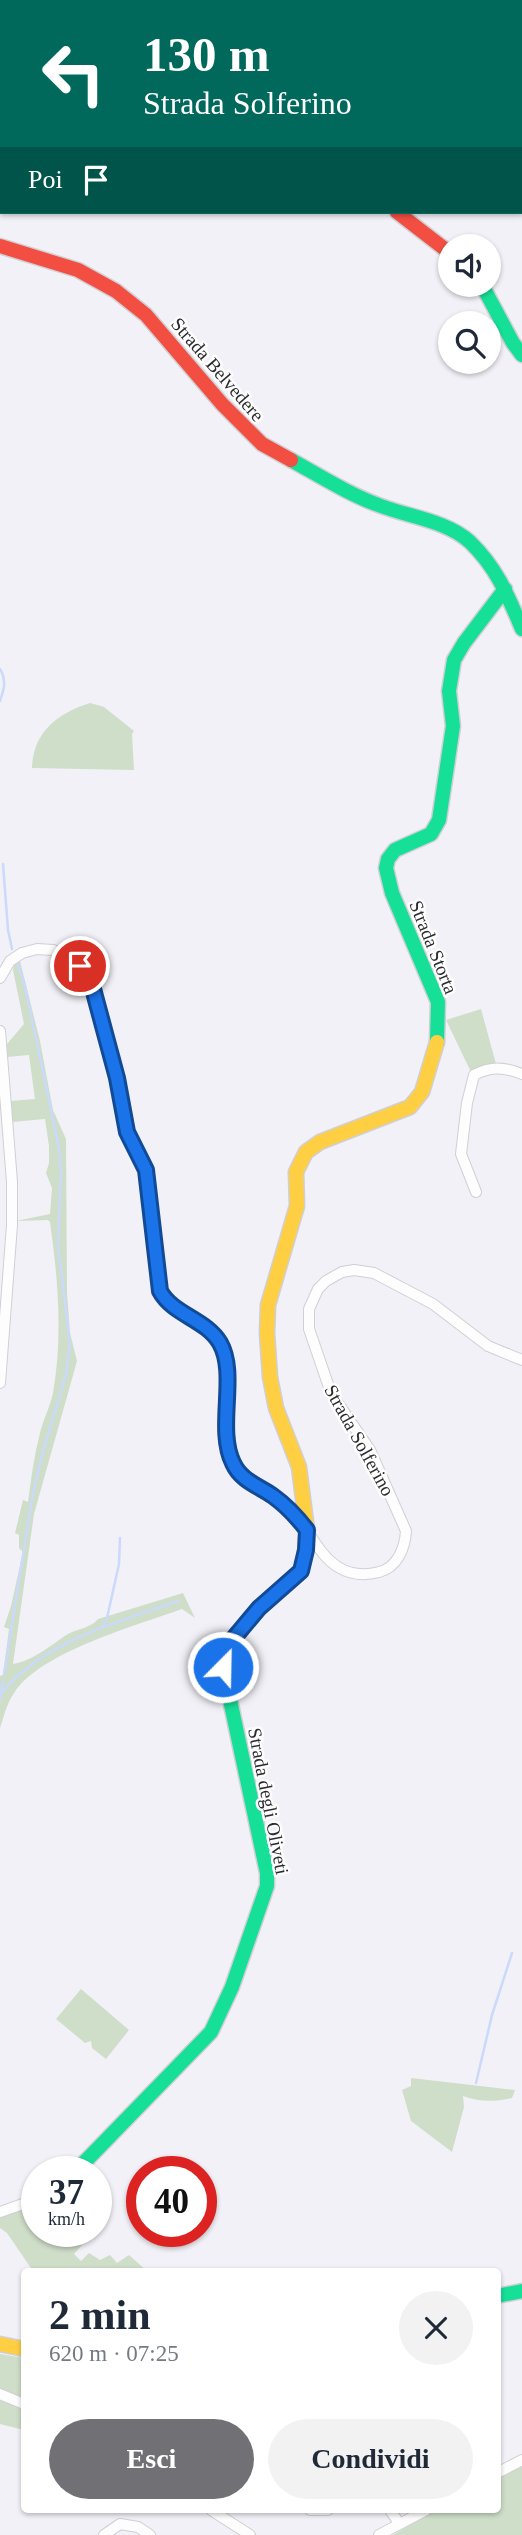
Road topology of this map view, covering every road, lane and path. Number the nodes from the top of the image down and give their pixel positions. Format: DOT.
graph roads {
  1 [pos="400,214"];
  2 [pos="438,244"];
  3 [pos="0,246"];
  4 [pos="488,297"];
  5 [pos="522,355"];
  6 [pos="505,589"];
  7 [pos="522,629"];
  8 [pos="0,978"];
  9 [pos="0,1031"];
  10 [pos="522,1074"];
  11 [pos="476,1192"];
  12 [pos="522,1360"];
  13 [pos="0,1383"];
  14 [pos="307,1530"];
  15 [pos="91,2156"];
  16 [pos="21,2205"];
  17 [pos="0,2213"];
  18 [pos="522,2291"];
  19 [pos="501,2295"];
  20 [pos="0,2344"];
  21 [pos="21,2348"];
  22 [pos="0,2394"];
  23 [pos="21,2403"];
  24 [pos="522,2460"];
  25 [pos="501,2471"];
  26 [pos="216,2513"];
  27 [pos="392,2513"];
  28 [pos="420,2513"];
  29 [pos="399,2523"];
  30 [pos="104,2535"];
  31 [pos="150,2535"];
  32 [pos="250,2535"];
  33 [pos="379,2535"];
  1 -- 2 [label="main road"];
  3 -- 6 [label="main road, Strada Belvedere"];
  4 -- 5 [label="main road"];
  6 -- 7 [label="main road, Strada Belvedere"];
  6 -- 14 [label="main road, Strada Storta"];
  8 -- 14 [label="street, Strada Solferino"];
  9 -- 13 [label="street"];
  10 -- 11 [label="street"];
  12 -- 14 [label="street, Strada Solferino"];
  14 -- 15 [label="main road, Strada degli Oliveti"];
  16 -- 17 [label="street"];
  18 -- 19 [label="main road"];
  20 -- 21 [label="main road"];
  22 -- 23 [label="street"];
  24 -- 25 [label="street"];
  26 -- 32 [label="street"];
  27 -- 29 [label="street"];
  28 -- 29 [label="street"];
  29 -- 33 [label="street"];
  30 -- 31 [label="street"];
}
